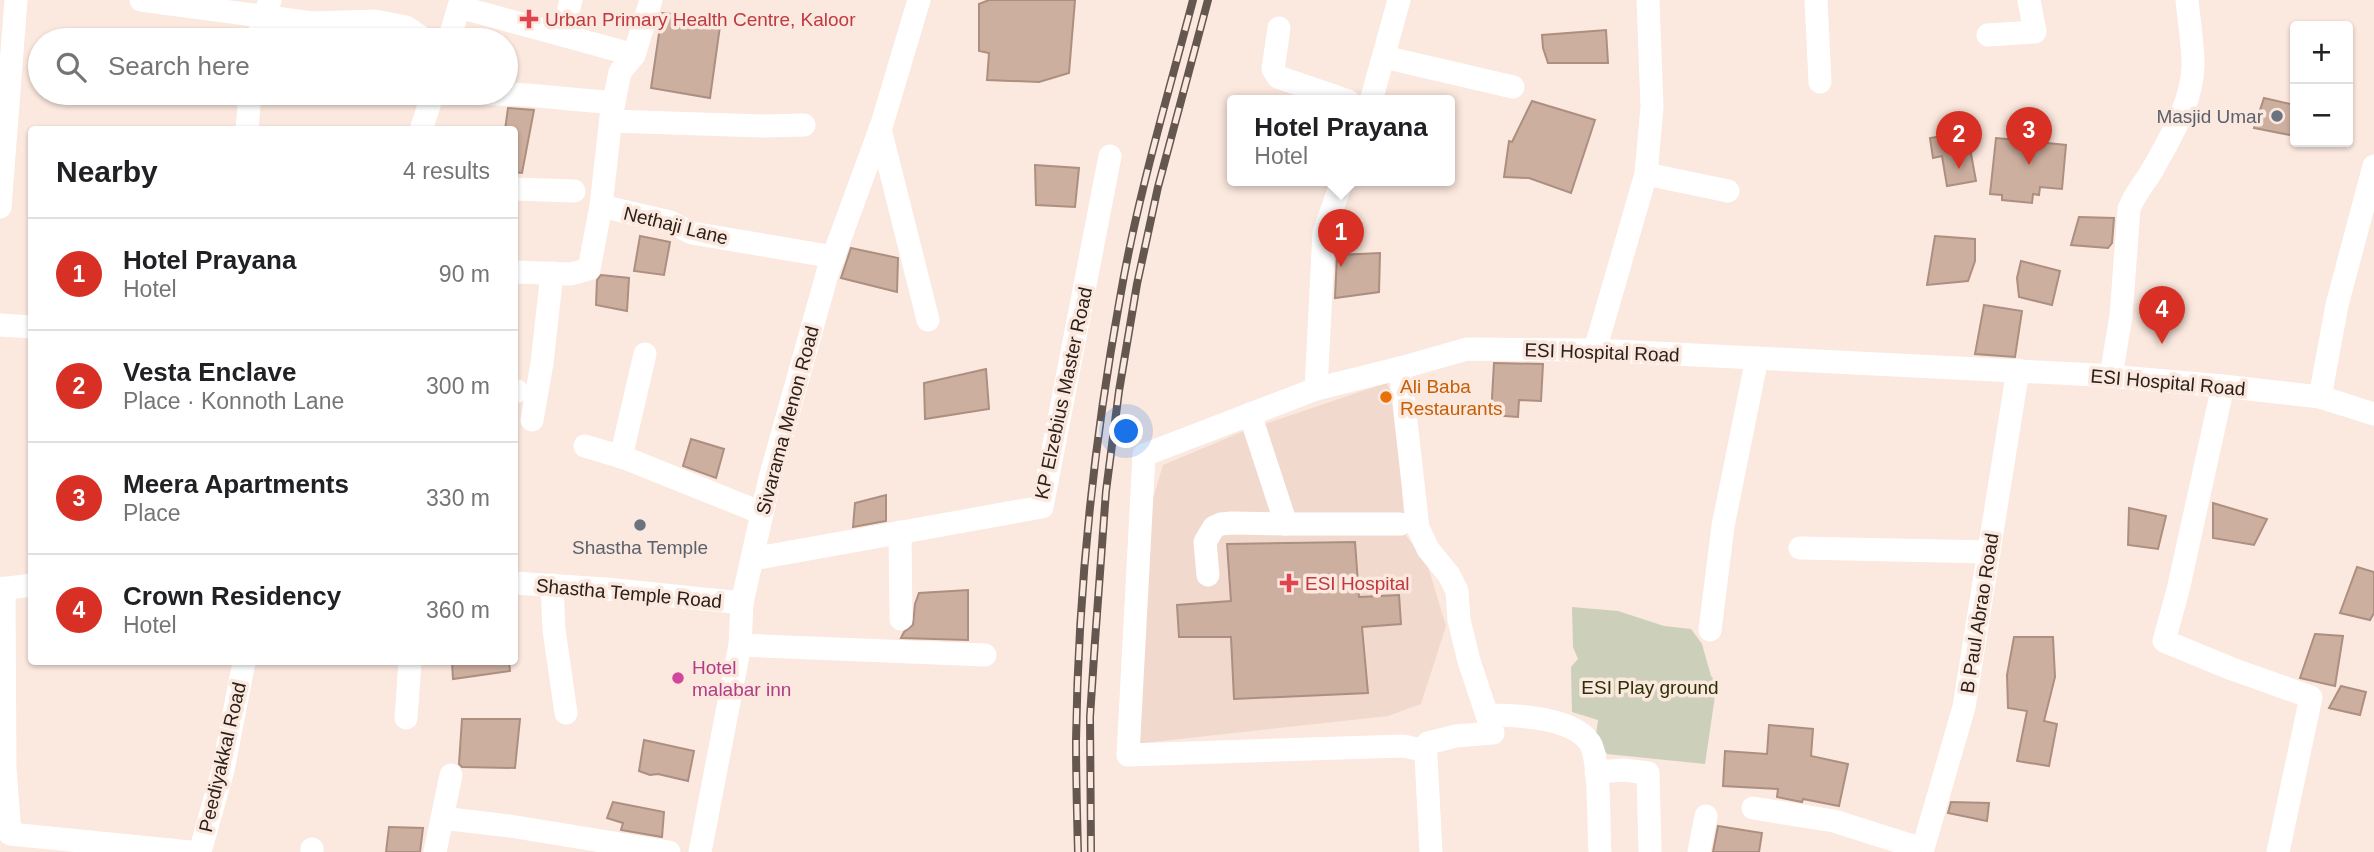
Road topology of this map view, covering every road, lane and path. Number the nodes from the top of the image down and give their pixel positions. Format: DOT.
graph roads {
  1 [pos="16,0"];
  2 [pos="141,0"];
  3 [pos="571,0"];
  4 [pos="652,0"];
  5 [pos="919,0"];
  6 [pos="1399,0"];
  7 [pos="1648,0"];
  8 [pos="1816,0"];
  9 [pos="2029,0"];
  10 [pos="2186,0"];
  11 [pos="460,3"];
  12 [pos="267,8"];
  13 [pos="261,28"];
  14 [pos="407,28"];
  15 [pos="453,28"];
  16 [pos="1279,28"];
  17 [pos="562,35"];
  18 [pos="1988,35"];
  19 [pos="634,55"];
  20 [pos="1384,57"];
  21 [pos="1820,82"];
  22 [pos="1513,87"];
  23 [pos="518,95"];
  24 [pos="1330,95"];
  25 [pos="1373,95"];
  26 [pos="249,105"];
  27 [pos="429,105"];
  28 [pos="612,112"];
  29 [pos="804,125"];
  30 [pos="247,126"];
  31 [pos="422,126"];
  32 [pos="880,128"];
  33 [pos="1110,156"];
  34 [pos="2374,166"];
  35 [pos="1646,174"];
  36 [pos="1340,186"];
  37 [pos="518,189"];
  38 [pos="574,191"];
  39 [pos="1728,191"];
  40 [pos="601,206"];
  41 [pos="0,207"];
  42 [pos="834,257"];
  43 [pos="518,272"];
  44 [pos="552,273"];
  45 [pos="928,320"];
  46 [pos="0,324"];
  47 [pos="28,327"];
  48 [pos="1595,350"];
  49 [pos="645,354"];
  50 [pos="1757,358"];
  51 [pos="1400,368"];
  52 [pos="2018,370"];
  53 [pos="2112,376"];
  54 [pos="2223,386"];
  55 [pos="1316,389"];
  56 [pos="2320,397"];
  57 [pos="1250,414"];
  58 [pos="2374,414"];
  59 [pos="532,420"];
  60 [pos="586,446"];
  61 [pos="621,457"];
  62 [pos="762,513"];
  63 [pos="1286,524"];
  64 [pos="1400,524"];
  65 [pos="900,532"];
  66 [pos="1800,548"];
  67 [pos="1989,552"];
  68 [pos="752,559"];
  69 [pos="1208,575"];
  70 [pos="518,583"];
  71 [pos="552,585"];
  72 [pos="28,586"];
  73 [pos="2,589"];
  74 [pos="743,603"];
  75 [pos="901,619"];
  76 [pos="1710,630"];
  77 [pos="740,645"];
  78 [pos="985,655"];
  79 [pos="243,665"];
  80 [pos="410,665"];
  81 [pos="566,713"];
  82 [pos="1488,715"];
  83 [pos="406,718"];
  84 [pos="1428,743"];
  85 [pos="1596,772"];
  86 [pos="451,775"];
  87 [pos="1753,808"];
  88 [pos="1706,816"];
  89 [pos="442,818"];
  90 [pos="1922,851"];
  91 [pos="190,852"];
  92 [pos="200,852"];
  93 [pos="435,852"];
  94 [pos="669,852"];
  95 [pos="700,852"];
  96 [pos="1431,852"];
  97 [pos="1600,852"];
  98 [pos="1650,852"];
  99 [pos="1699,852"];
  100 [pos="2278,852"];
  1 -- 41 [label="street"];
  2 -- 12 [label="street"];
  3 -- 17 [label="street"];
  4 -- 19 [label="street"];
  5 -- 32 [label="street, Sivarama Menon Road"];
  6 -- 20 [label="street"];
  7 -- 35 [label="street"];
  8 -- 21 [label="street"];
  9 -- 18 [label="street"];
  10 -- 53 [label="street"];
  11 -- 15 [label="street"];
  11 -- 17 [label="street"];
  12 -- 13 [label="street"];
  12 -- 14 [label="street"];
  16 -- 24 [label="street"];
  17 -- 19 [label="street"];
  19 -- 28 [label="street"];
  20 -- 22 [label="street"];
  20 -- 25 [label="street"];
  23 -- 28 [label="street"];
  26 -- 30 [label="street"];
  27 -- 31 [label="street"];
  28 -- 29 [label="street"];
  28 -- 40 [label="street"];
  32 -- 42 [label="street, Sivarama Menon Road"];
  32 -- 45 [label="street"];
  33 -- 65 [label="street, KP Elzebius Master Road"];
  34 -- 56 [label="street"];
  35 -- 39 [label="street"];
  35 -- 48 [label="street"];
  36 -- 55 [label="street"];
  37 -- 38 [label="street"];
  40 -- 42 [label="street, Nethaji Lane"];
  40 -- 44 [label="street"];
  42 -- 62 [label="street, Sivarama Menon Road"];
  43 -- 44 [label="street"];
  44 -- 59 [label="street"];
  46 -- 47 [label="street"];
  48 -- 50 [label="street, ESI Hospital Road"];
  48 -- 51 [label="street, ESI Hospital Road"];
  49 -- 61 [label="street"];
  50 -- 52 [label="street, ESI Hospital Road"];
  50 -- 76 [label="street"];
  51 -- 55 [label="street, ESI Hospital Road"];
  51 -- 82 [label="street"];
  52 -- 53 [label="street, ESI Hospital Road"];
  52 -- 67 [label="street, B Paul Abrao Road"];
  53 -- 54 [label="street, ESI Hospital Road"];
  54 -- 56 [label="street, ESI Hospital Road"];
  54 -- 100 [label="street"];
  55 -- 57 [label="street, ESI Hospital Road"];
  56 -- 58 [label="street, ESI Hospital Road"];
  57 -- 63 [label="street"];
  57 -- 96 [label="street, ESI Hospital Road"];
  60 -- 61 [label="street"];
  61 -- 62 [label="street"];
  62 -- 68 [label="street, Sivarama Menon Road"];
  63 -- 64 [label="street"];
  63 -- 69 [label="street"];
  65 -- 68 [label="street, KP Elzebius Master Road"];
  65 -- 75 [label="street"];
  66 -- 67 [label="street"];
  67 -- 90 [label="street, B Paul Abrao Road"];
  68 -- 74 [label="street, Sivarama Menon Road"];
  70 -- 71 [label="street, Shastha Temple Road"];
  71 -- 74 [label="street, Shastha Temple Road"];
  71 -- 81 [label="street"];
  72 -- 73 [label="street"];
  73 -- 91 [label="street"];
  74 -- 77 [label="street, Sivarama Menon Road"];
  77 -- 78 [label="street"];
  77 -- 95 [label="street, Sivarama Menon Road"];
  79 -- 92 [label="street, Peediyakkal Road"];
  80 -- 83 [label="street"];
  82 -- 84 [label="street"];
  82 -- 85 [label="street"];
  85 -- 97 [label="street"];
  85 -- 98 [label="street"];
  86 -- 89 [label="street"];
  87 -- 90 [label="street"];
  88 -- 99 [label="street"];
  89 -- 93 [label="street"];
  89 -- 94 [label="street"];
}
